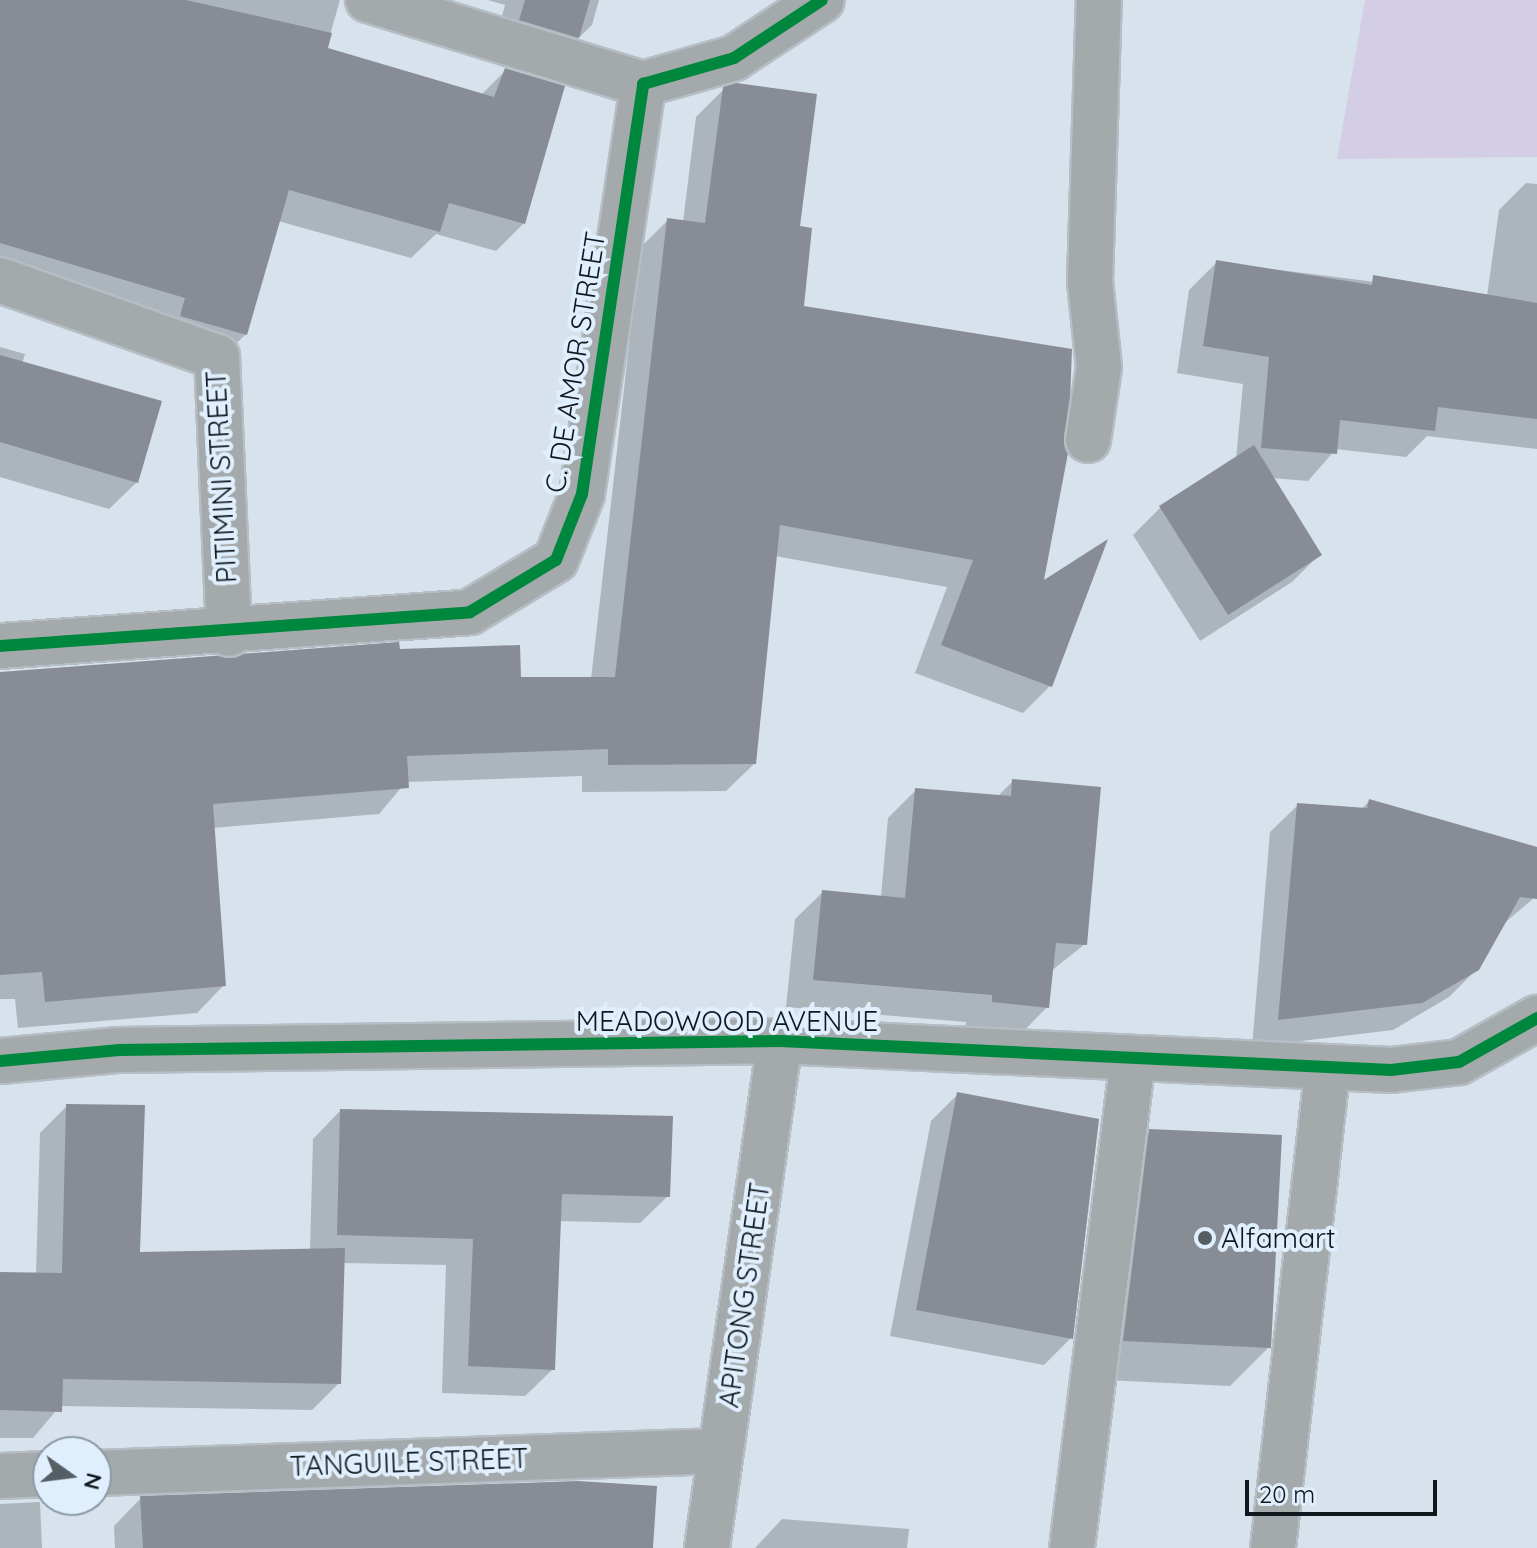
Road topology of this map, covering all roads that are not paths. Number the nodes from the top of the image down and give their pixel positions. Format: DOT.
graph roads {
  1 [pos="368,0"];
  2 [pos="822,0"];
  3 [pos="1099,0"];
  4 [pos="643,84"];
  5 [pos="0,280"];
  6 [pos="1088,440"];
  7 [pos="229,634"];
  8 [pos="0,646"];
  9 [pos="1537,1018"];
  10 [pos="780,1041"];
  11 [pos="1133,1058"];
  12 [pos="0,1061"];
  13 [pos="1328,1067"];
  14 [pos="721,1451"];
  15 [pos="112,1472"];
  16 [pos="32,1475"];
  17 [pos="0,1476"];
  18 [pos="707,1548"];
  19 [pos="1072,1548"];
  20 [pos="1273,1548"];
  1 -- 4 [label="street"];
  2 -- 4 [label="street"];
  3 -- 6 [label="street"];
  4 -- 7 [label="street, C. DE AMOR STREET"];
  5 -- 7 [label="street, PITIMINI STREET"];
  7 -- 8 [label="street, C. DE AMOR STREET"];
  9 -- 13 [label="street, MEADOWOOD AVENUE"];
  10 -- 11 [label="street, MEADOWOOD AVENUE"];
  10 -- 12 [label="street, MEADOWOOD AVENUE"];
  10 -- 14 [label="street, APITONG STREET"];
  11 -- 13 [label="street, MEADOWOOD AVENUE"];
  11 -- 19 [label="street"];
  13 -- 20 [label="street"];
  14 -- 15 [label="street, TANGUILE STREET"];
  14 -- 18 [label="street, APITONG STREET"];
  16 -- 17 [label="street"];
}
